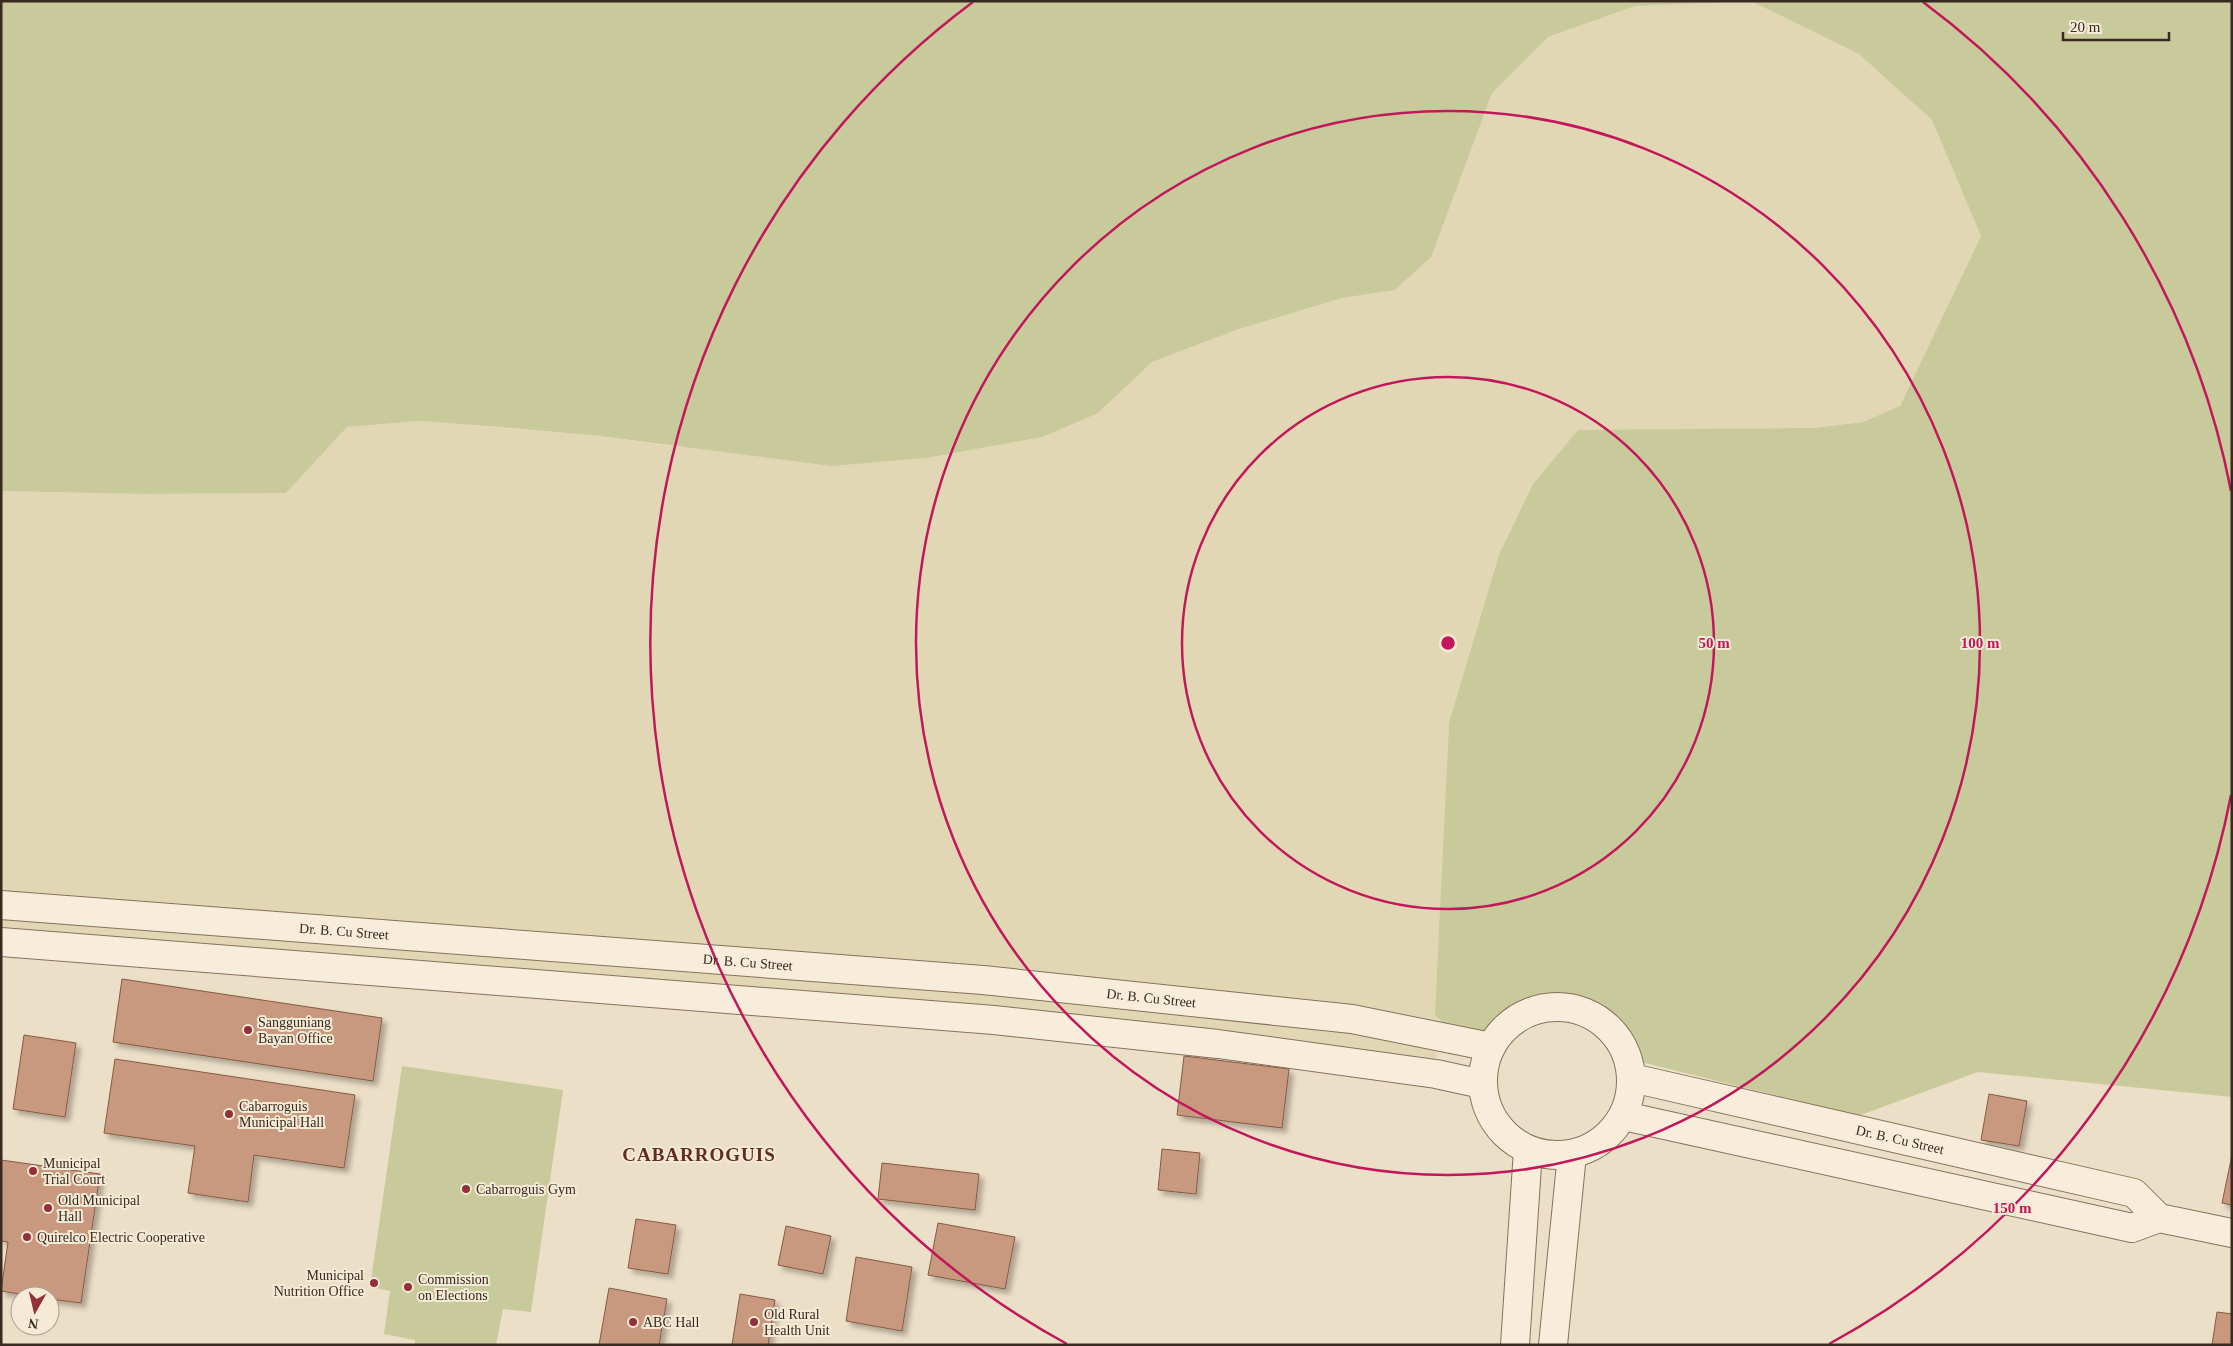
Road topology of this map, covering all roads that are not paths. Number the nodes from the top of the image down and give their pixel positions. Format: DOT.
graph roads {
  1 [pos="1,905"];
  2 [pos="1,942"];
  3 [pos="1491,1047"];
  4 [pos="1632,1078"];
  5 [pos="1482,1084"];
  6 [pos="1624,1116"];
  7 [pos="1528,1150"];
  8 [pos="1572,1154"];
  9 [pos="2159,1218"];
  10 [pos="2232,1232"];
  11 [pos="1515,1345"];
  12 [pos="1553,1345"];
  1 -- 3 [label="street, Dr. B. Cu Street"];
  2 -- 5 [label="street"];
  3 -- 4 [label="street"];
  3 -- 5 [label="street"];
  4 -- 6 [label="street"];
  4 -- 9 [label="street, Dr. B. Cu Street"];
  5 -- 7 [label="street"];
  6 -- 8 [label="street"];
  6 -- 9 [label="street"];
  7 -- 8 [label="street"];
  7 -- 11 [label="street"];
  8 -- 12 [label="street"];
  9 -- 10 [label="street"];
}
